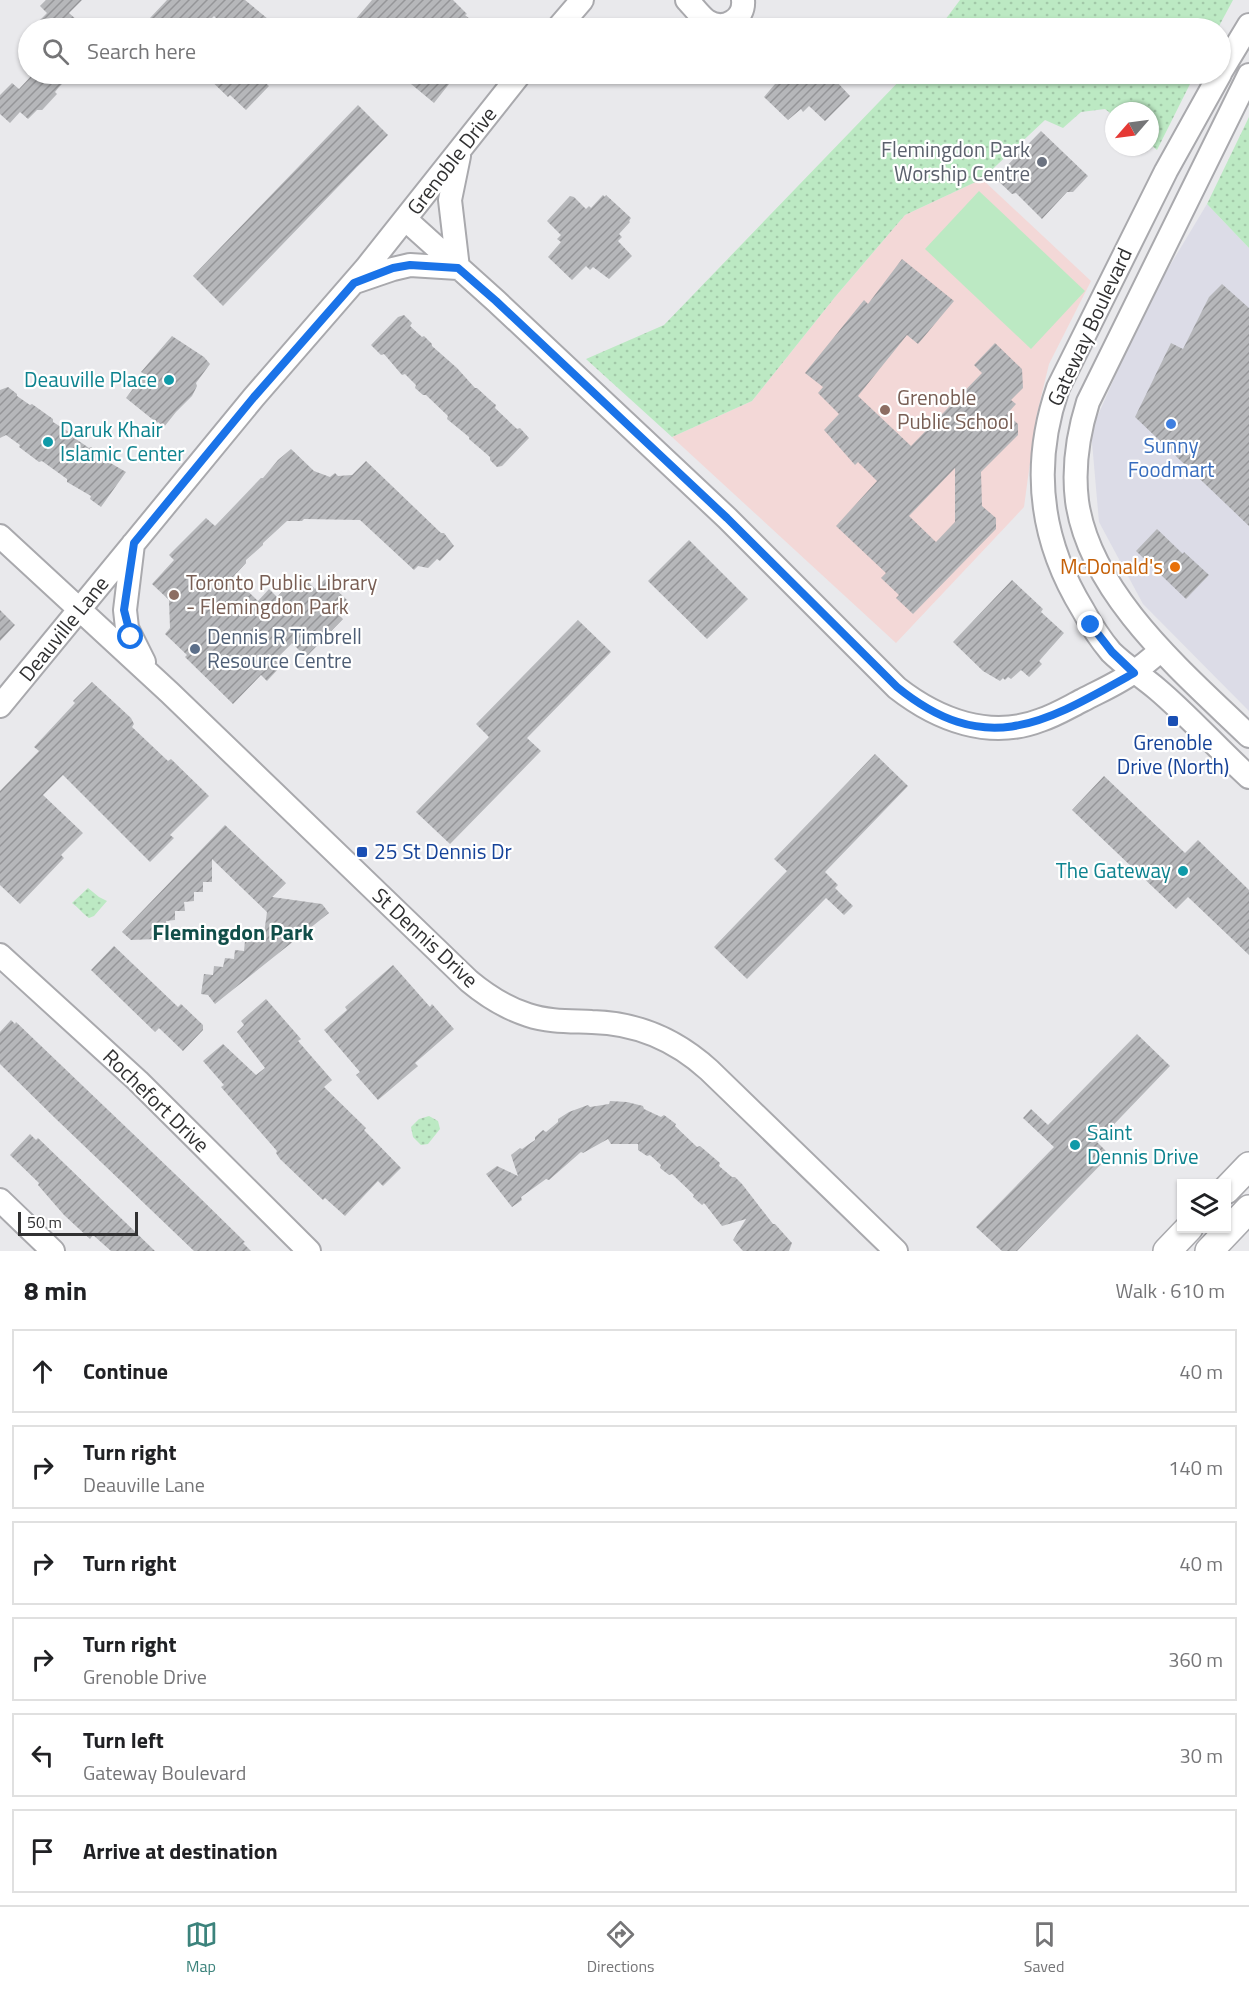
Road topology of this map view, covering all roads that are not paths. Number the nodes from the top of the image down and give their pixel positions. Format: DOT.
graph roads {
  1 [pos="582,0"];
  2 [pos="687,0"];
  3 [pos="743,0"];
  4 [pos="567,18"];
  5 [pos="704,18"];
  6 [pos="737,18"];
  7 [pos="1249,25"];
  8 [pos="1231,55"];
  9 [pos="1249,75"];
  10 [pos="512,84"];
  11 [pos="1214,84"];
  12 [pos="460,151"];
  13 [pos="405,219"];
  14 [pos="1127,247"];
  15 [pos="1158,261"];
  16 [pos="458,268"];
  17 [pos="354,283"];
  18 [pos="0,536"];
  19 [pos="134,543"];
  20 [pos="80,610"];
  21 [pos="1160,651"];
  22 [pos="1134,673"];
  23 [pos="170,693"];
  24 [pos="0,706"];
  25 [pos="1249,736"];
  26 [pos="1249,777"];
  27 [pos="0,955"];
  28 [pos="1249,1166"];
  29 [pos="1231,1186"];
  30 [pos="0,1200"];
  31 [pos="1249,1209"];
  32 [pos="1184,1233"];
  33 [pos="53,1251"];
  34 [pos="309,1251"];
  35 [pos="896,1251"];
  36 [pos="1167,1251"];
  37 [pos="1209,1251"];
  1 -- 4 [label="street"];
  2 -- 5 [label="street"];
  3 -- 6 [label="street"];
  7 -- 8 [label="street, Gateway Boulevard"];
  9 -- 15 [label="street, Gateway Boulevard"];
  10 -- 12 [label="street, Grenoble Drive"];
  11 -- 14 [label="street, Gateway Boulevard"];
  12 -- 13 [label="street, Grenoble Drive"];
  12 -- 16 [label="street"];
  13 -- 16 [label="street, Grenoble Drive"];
  13 -- 17 [label="street, Deauville Lane"];
  14 -- 15 [label="street"];
  14 -- 22 [label="street, Gateway Boulevard"];
  15 -- 21 [label="street, Gateway Boulevard"];
  16 -- 17 [label="street"];
  16 -- 22 [label="street, Grenoble Drive"];
  17 -- 19 [label="street, Deauville Lane"];
  18 -- 20 [label="street, St Dennis Drive"];
  19 -- 20 [label="street, Deauville Lane"];
  19 -- 23 [label="street"];
  20 -- 23 [label="street, St Dennis Drive"];
  20 -- 24 [label="street, Deauville Lane"];
  21 -- 22 [label="street, Grenoble Drive"];
  21 -- 25 [label="street, Gateway Boulevard"];
  22 -- 26 [label="street, Gateway Boulevard"];
  23 -- 35 [label="street, St Dennis Drive"];
  27 -- 34 [label="street, Rochefort Drive"];
  28 -- 29 [label="main road"];
  30 -- 33 [label="street"];
  31 -- 37 [label="main road"];
  32 -- 36 [label="main road"];
}
